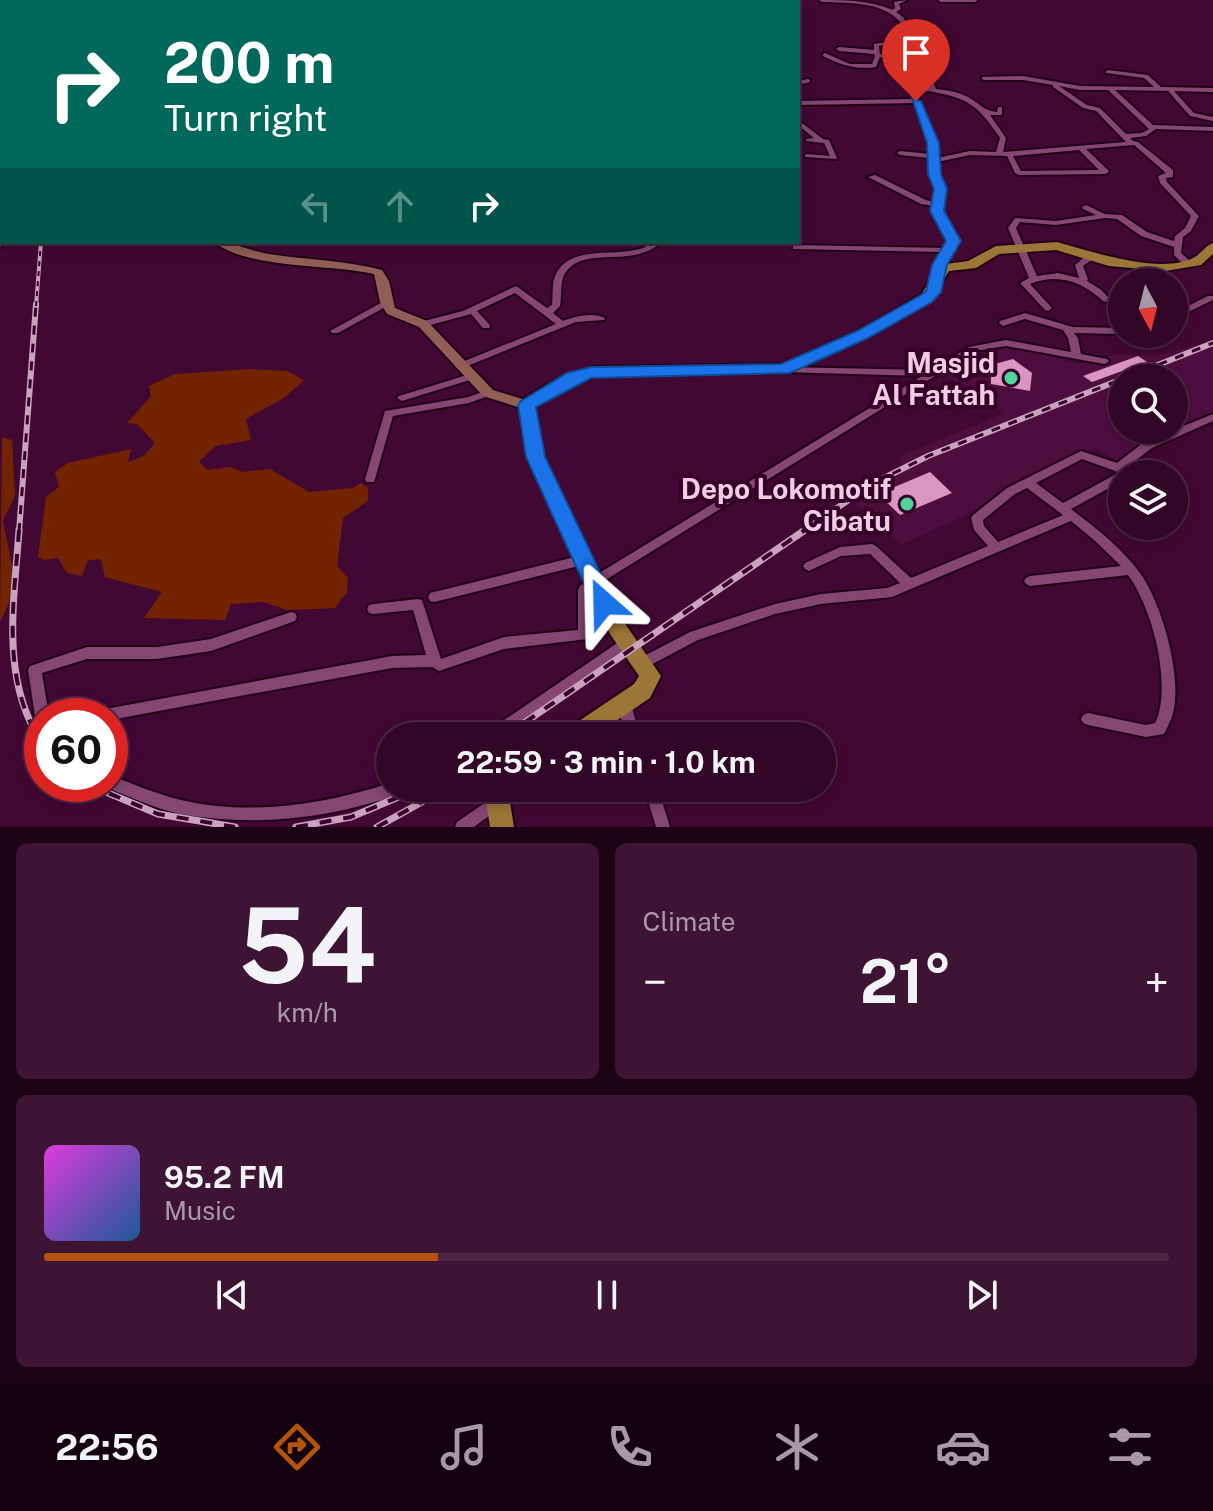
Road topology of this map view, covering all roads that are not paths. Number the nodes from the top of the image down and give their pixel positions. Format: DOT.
graph roads {
  1 [pos="822,0"];
  2 [pos="904,0"];
  3 [pos="941,0"];
  4 [pos="975,0"];
  5 [pos="856,1"];
  6 [pos="894,11"];
  7 [pos="839,49"];
  8 [pos="926,51"];
  9 [pos="877,53"];
  10 [pos="825,55"];
  11 [pos="928,72"];
  12 [pos="1108,72"];
  13 [pos="984,78"];
  14 [pos="808,81"];
  15 [pos="800,83"];
  16 [pos="914,83"];
  17 [pos="1055,85"];
  18 [pos="1158,88"];
  19 [pos="926,89"];
  20 [pos="1110,89"];
  21 [pos="1169,89"];
  22 [pos="1213,90"];
  23 [pos="916,101"];
  24 [pos="800,103"];
  25 [pos="1000,108"];
  26 [pos="984,113"];
  27 [pos="1213,119"];
  28 [pos="800,124"];
  29 [pos="1151,127"];
  30 [pos="1213,129"];
  31 [pos="1128,139"];
  32 [pos="808,140"];
  33 [pos="820,140"];
  34 [pos="1081,148"];
  35 [pos="900,153"];
  36 [pos="999,153"];
  37 [pos="1009,154"];
  38 [pos="807,156"];
  39 [pos="932,158"];
  40 [pos="872,177"];
  41 [pos="939,205"];
  42 [pos="1086,207"];
  43 [pos="1106,216"];
  44 [pos="224,244"];
  45 [pos="654,244"];
  46 [pos="1177,245"];
  47 [pos="796,247"];
  48 [pos="1213,247"];
  49 [pos="1019,249"];
  50 [pos="948,250"];
  51 [pos="1090,257"];
  52 [pos="1188,264"];
  53 [pos="940,271"];
  54 [pos="1034,279"];
  55 [pos="1084,279"];
  56 [pos="1211,298"];
  57 [pos="1106,299"];
  58 [pos="386,303"];
  59 [pos="1048,308"];
  60 [pos="1188,309"];
  61 [pos="472,310"];
  62 [pos="548,312"];
  63 [pos="601,318"];
  64 [pos="423,324"];
  65 [pos="562,324"];
  66 [pos="486,326"];
  67 [pos="1066,328"];
  68 [pos="335,331"];
  69 [pos="1108,332"];
  70 [pos="1001,343"];
  71 [pos="1076,354"];
  72 [pos="1104,361"];
  73 [pos="460,366"];
  74 [pos="784,369"];
  75 [pos="938,373"];
  76 [pos="470,377"];
  77 [pos="488,393"];
  78 [pos="402,398"];
  79 [pos="527,405"];
  80 [pos="1213,417"];
  81 [pos="1134,460"];
  82 [pos="1108,466"];
  83 [pos="370,479"];
  84 [pos="1027,482"];
  85 [pos="1108,482"];
  86 [pos="1067,512"];
  87 [pos="995,547"];
  88 [pos="583,560"];
  89 [pos="809,566"];
  90 [pos="1130,570"];
  91 [pos="595,581"];
  92 [pos="1030,581"];
  93 [pos="910,584"];
  94 [pos="434,597"];
  95 [pos="373,609"];
  96 [pos="291,617"];
  97 [pos="626,643"];
  98 [pos="434,661"];
  99 [pos="641,664"];
  100 [pos="39,698"];
  101 [pos="624,704"];
  102 [pos="128,711"];
  103 [pos="1088,719"];
  104 [pos="513,722"];
  105 [pos="596,722"];
  106 [pos="629,722"];
  107 [pos="128,789"];
  108 [pos="376,795"];
  109 [pos="492,802"];
  110 [pos="501,802"];
  111 [pos="655,802"];
  112 [pos="462,827"];
  113 [pos="502,827"];
  114 [pos="663,827"];
  1 -- 5 [label="street"];
  2 -- 6 [label="street"];
  3 -- 4 [label="street"];
  5 -- 6 [label="street"];
  6 -- 9 [label="street"];
  7 -- 9 [label="street"];
  8 -- 11 [label="street"];
  9 -- 10 [label="street"];
  9 -- 11 [label="street"];
  11 -- 16 [label="street"];
  11 -- 19 [label="street"];
  12 -- 18 [label="street"];
  13 -- 17 [label="street"];
  14 -- 15 [label="street"];
  17 -- 20 [label="street"];
  17 -- 31 [label="street"];
  18 -- 20 [label="street"];
  18 -- 21 [label="street"];
  19 -- 23 [label="street"];
  19 -- 26 [label="street"];
  20 -- 29 [label="street"];
  21 -- 22 [label="street"];
  21 -- 27 [label="street"];
  23 -- 24 [label="street"];
  23 -- 39 [label="street"];
  25 -- 26 [label="street"];
  26 -- 36 [label="street"];
  28 -- 33 [label="street"];
  29 -- 30 [label="street"];
  29 -- 31 [label="street"];
  31 -- 34 [label="street"];
  31 -- 46 [label="street"];
  32 -- 33 [label="street"];
  33 -- 38 [label="street"];
  34 -- 37 [label="street"];
  34 -- 37 [label="street"];
  35 -- 39 [label="street"];
  36 -- 37 [label="street"];
  36 -- 39 [label="street"];
  39 -- 41 [label="street"];
  40 -- 41 [label="street"];
  41 -- 50 [label="street"];
  42 -- 43 [label="street"];
  43 -- 46 [label="street"];
  43 -- 49 [label="street"];
  44 -- 58 [label="main road"];
  45 -- 62 [label="street"];
  46 -- 52 [label="street"];
  47 -- 50 [label="street"];
  48 -- 52 [label="main road"];
  49 -- 51 [label="main road"];
  49 -- 53 [label="main road"];
  49 -- 54 [label="street"];
  50 -- 53 [label="street"];
  51 -- 52 [label="main road"];
  51 -- 55 [label="street"];
  53 -- 74 [label="main road"];
  54 -- 55 [label="street"];
  54 -- 59 [label="street"];
  55 -- 57 [label="street"];
  56 -- 60 [label="street"];
  58 -- 64 [label="main road"];
  58 -- 68 [label="street"];
  61 -- 62 [label="street"];
  61 -- 64 [label="street"];
  61 -- 66 [label="street"];
  62 -- 65 [label="street"];
  63 -- 65 [label="street"];
  64 -- 73 [label="main road"];
  65 -- 73 [label="street"];
  67 -- 69 [label="street"];
  67 -- 70 [label="street"];
  67 -- 71 [label="street"];
  70 -- 71 [label="street"];
  70 -- 75 [label="street"];
  71 -- 72 [label="street"];
  73 -- 76 [label="main road"];
  74 -- 75 [label="street"];
  74 -- 79 [label="main road"];
  75 -- 91 [label="street"];
  76 -- 77 [label="main road"];
  76 -- 78 [label="street"];
  77 -- 79 [label="main road"];
  77 -- 83 [label="street"];
  79 -- 88 [label="main road"];
  80 -- 81 [label="street"];
  82 -- 84 [label="street"];
  84 -- 86 [label="street"];
  84 -- 87 [label="street"];
  85 -- 86 [label="street"];
  86 -- 87 [label="street"];
  86 -- 90 [label="street"];
  87 -- 93 [label="street"];
  88 -- 91 [label="main road"];
  88 -- 94 [label="street"];
  89 -- 93 [label="street"];
  90 -- 92 [label="street"];
  90 -- 103 [label="street"];
  91 -- 97 [label="main road"];
  91 -- 98 [label="street"];
  93 -- 99 [label="street"];
  95 -- 98 [label="street"];
  96 -- 100 [label="street"];
  97 -- 99 [label="main road"];
  97 -- 104 [label="street"];
  98 -- 102 [label="street"];
  99 -- 101 [label="main road"];
  101 -- 105 [label="main road"];
  101 -- 106 [label="street"];
  107 -- 108 [label="street"];
  109 -- 112 [label="street"];
  110 -- 113 [label="main road"];
  111 -- 114 [label="street"];
}
